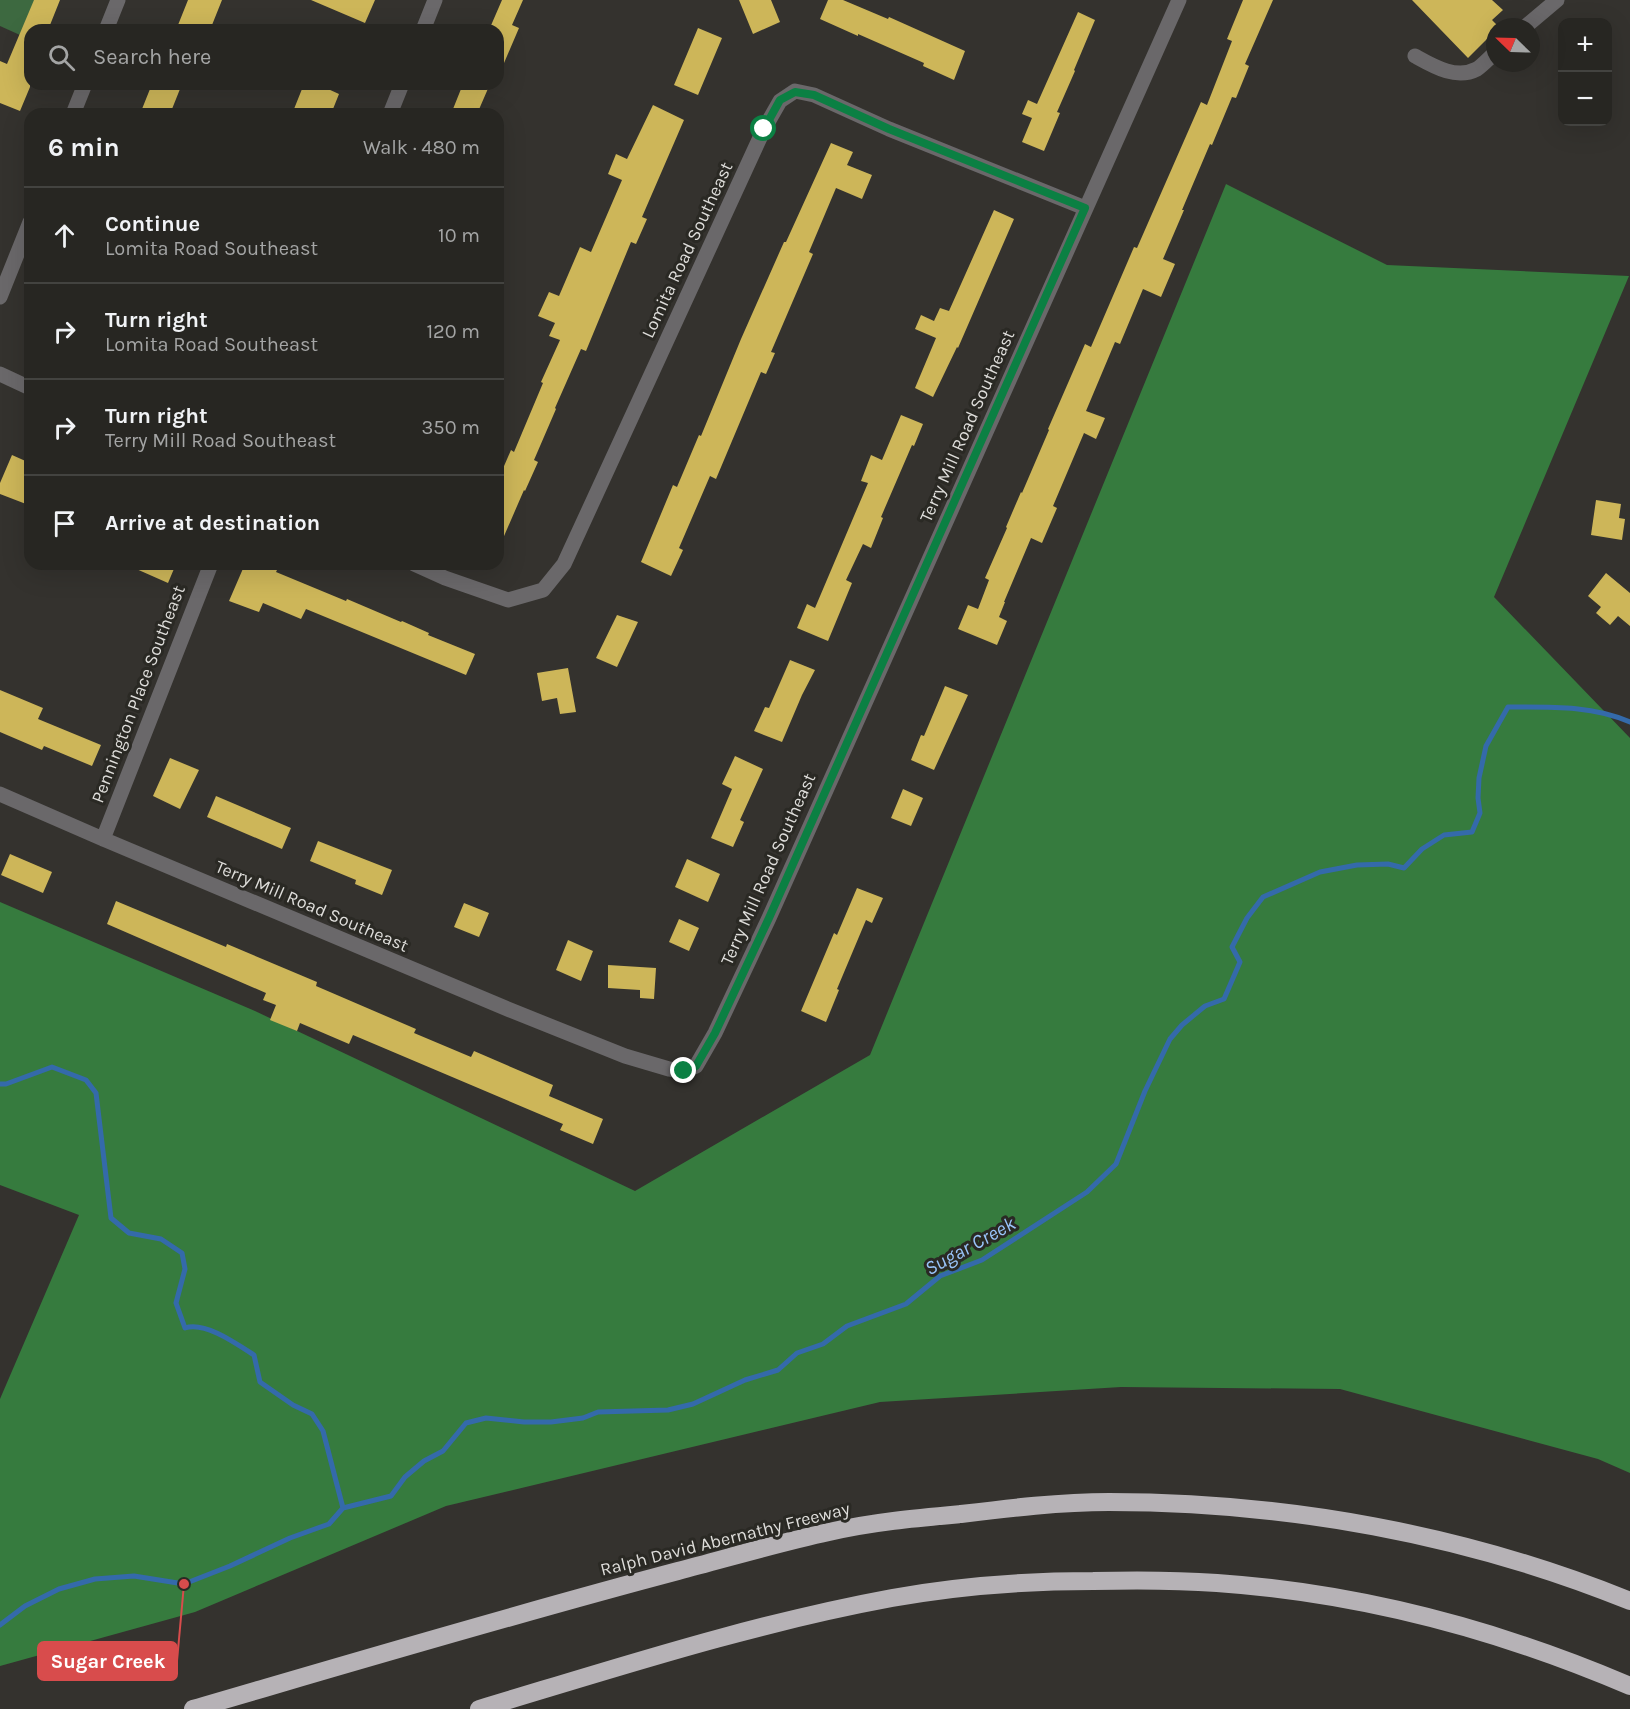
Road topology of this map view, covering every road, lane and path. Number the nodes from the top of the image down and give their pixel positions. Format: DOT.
graph roads {
  1 [pos="118,0"];
  2 [pos="435,0"];
  3 [pos="1179,0"];
  4 [pos="1557,0"];
  5 [pos="1536,18"];
  6 [pos="108,24"];
  7 [pos="425,24"];
  8 [pos="1415,56"];
  9 [pos="1486,61"];
  10 [pos="83,90"];
  11 [pos="400,90"];
  12 [pos="75,108"];
  13 [pos="392,108"];
  14 [pos="1085,208"];
  15 [pos="24,237"];
  16 [pos="0,297"];
  17 [pos="0,374"];
  18 [pos="24,385"];
  19 [pos="209,570"];
  20 [pos="427,570"];
  21 [pos="0,794"];
  22 [pos="103,839"];
  23 [pos="1630,1601"];
  24 [pos="1630,1686"];
  25 [pos="193,1709"];
  26 [pos="479,1709"];
  1 -- 6 [label="street"];
  2 -- 7 [label="street"];
  3 -- 14 [label="street, Terry Mill Road Southeast"];
  4 -- 5 [label="street"];
  8 -- 9 [label="street"];
  10 -- 12 [label="street"];
  11 -- 13 [label="street"];
  14 -- 20 [label="street, Lomita Road Southeast"];
  14 -- 22 [label="street, Terry Mill Road Southeast"];
  15 -- 16 [label="street"];
  17 -- 18 [label="street"];
  19 -- 22 [label="street, Pennington Place Southeast"];
  21 -- 22 [label="street, Terry Mill Road Southeast"];
  23 -- 25 [label="highway, Ralph David Abernathy Freeway"];
  24 -- 26 [label="highway"];
}
